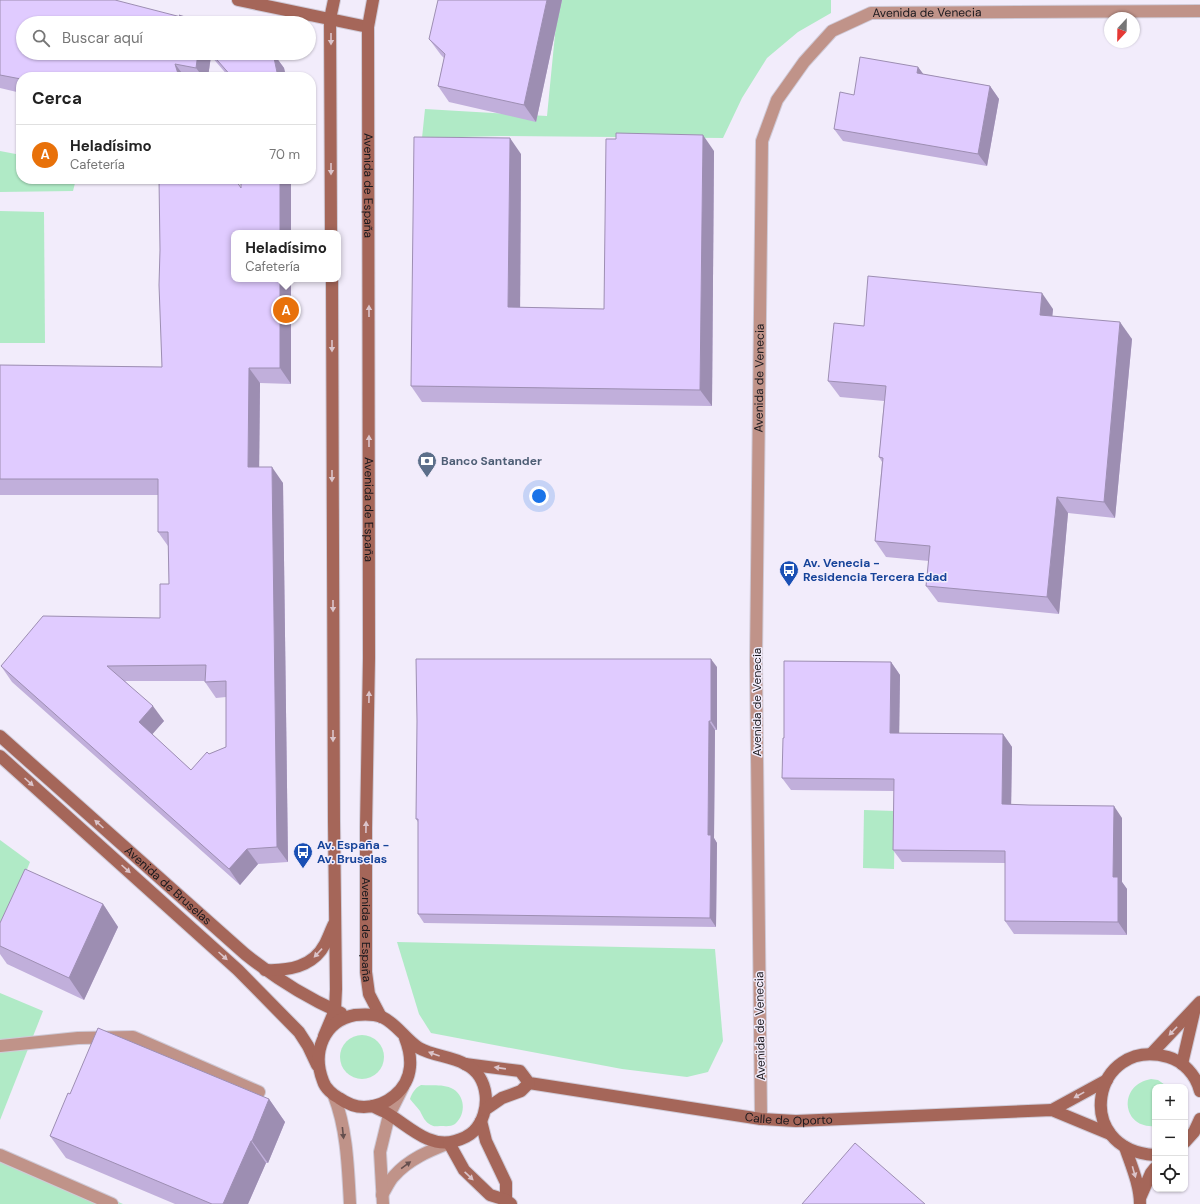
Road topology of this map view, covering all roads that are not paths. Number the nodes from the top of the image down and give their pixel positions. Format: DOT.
graph roads {
  1 [pos="238,0"];
  2 [pos="334,0"];
  3 [pos="373,0"];
  4 [pos="1200,11"];
  5 [pos="315,16"];
  6 [pos="316,16"];
  7 [pos="330,19"];
  8 [pos="368,27"];
  9 [pos="331,230"];
  10 [pos="332,282"];
  11 [pos="0,736"];
  12 [pos="0,756"];
  13 [pos="336,919"];
  14 [pos="265,970"];
  15 [pos="1198,1005"];
  16 [pos="335,1010"];
  17 [pos="349,1017"];
  18 [pos="381,1017"];
  19 [pos="324,1036"];
  20 [pos="405,1038"];
  21 [pos="0,1046"];
  22 [pos="1151,1054"];
  23 [pos="465,1064"];
  24 [pos="1182,1064"];
  25 [pos="318,1068"];
  26 [pos="1107,1080"];
  27 [pos="529,1083"];
  28 [pos="404,1084"];
  29 [pos="1200,1091"];
  30 [pos="260,1092"];
  31 [pos="334,1096"];
  32 [pos="372,1106"];
  33 [pos="486,1109"];
  34 [pos="1052,1110"];
  35 [pos="390,1115"];
  36 [pos="761,1119"];
  37 [pos="1200,1119"];
  38 [pos="481,1122"];
  39 [pos="1197,1132"];
  40 [pos="1110,1134"];
  41 [pos="1188,1140"];
  42 [pos="449,1143"];
  43 [pos="1125,1147"];
  44 [pos="1152,1155"];
  45 [pos="0,1156"];
  46 [pos="1152,1172"];
  47 [pos="383,1199"];
  48 [pos="1140,1201"];
  49 [pos="509,1202"];
  50 [pos="112,1204"];
  51 [pos="350,1204"];
  1 -- 5 [label="main road"];
  2 -- 7 [label="main road"];
  3 -- 8 [label="main road, Avenida de España"];
  4 -- 36 [label="street, Avenida de Venecia"];
  6 -- 7 [label="main road"];
  7 -- 8 [label="main road"];
  7 -- 9 [label="main road, one-way"];
  18 -- 8 [label="main road, Avenida de España, one-way"];
  10 -- 13 [label="main road, one-way"];
  14 -- 11 [label="main road, Avenida de Bruselas, one-way"];
  12 -- 25 [label="main road, Avenida de Bruselas, one-way"];
  13 -- 14 [label="main road, one-way"];
  13 -- 16 [label="main road"];
  14 -- 16 [label="main road, Avenida de Bruselas"];
  15 -- 22 [label="main road, one-way"];
  15 -- 24 [label="main road"];
  16 -- 17 [label="main road, Avenida de Bruselas"];
  16 -- 19 [label="main road"];
  17 -- 18 [label="main road"];
  17 -- 19 [label="main road"];
  18 -- 20 [label="main road"];
  19 -- 25 [label="main road"];
  23 -- 20 [label="main road, one-way"];
  20 -- 28 [label="main road"];
  21 -- 30 [label="street"];
  22 -- 24 [label="main road"];
  22 -- 26 [label="main road"];
  27 -- 23 [label="main road, one-way"];
  23 -- 33 [label="main road"];
  24 -- 29 [label="main road"];
  25 -- 31 [label="main road"];
  26 -- 34 [label="main road, Calle de Oporto, one-way"];
  26 -- 40 [label="main road"];
  27 -- 33 [label="main road"];
  27 -- 36 [label="main road, Calle de Oporto"];
  28 -- 32 [label="main road"];
  28 -- 35 [label="street"];
  31 -- 32 [label="main road"];
  31 -- 51 [label="street, one-way"];
  32 -- 35 [label="main road"];
  33 -- 38 [label="main road"];
  34 -- 36 [label="main road, Calle de Oporto"];
  34 -- 40 [label="main road, Calle de Oporto"];
  35 -- 42 [label="main road"];
  35 -- 47 [label="street"];
  37 -- 39 [label="main road"];
  38 -- 42 [label="main road"];
  38 -- 49 [label="main road"];
  39 -- 41 [label="main road"];
  40 -- 43 [label="main road"];
  47 -- 42 [label="street, one-way"];
  42 -- 49 [label="main road, one-way"];
  43 -- 44 [label="main road"];
  43 -- 48 [label="main road, one-way"];
  45 -- 50 [label="street"];
  46 -- 48 [label="main road"];
}
